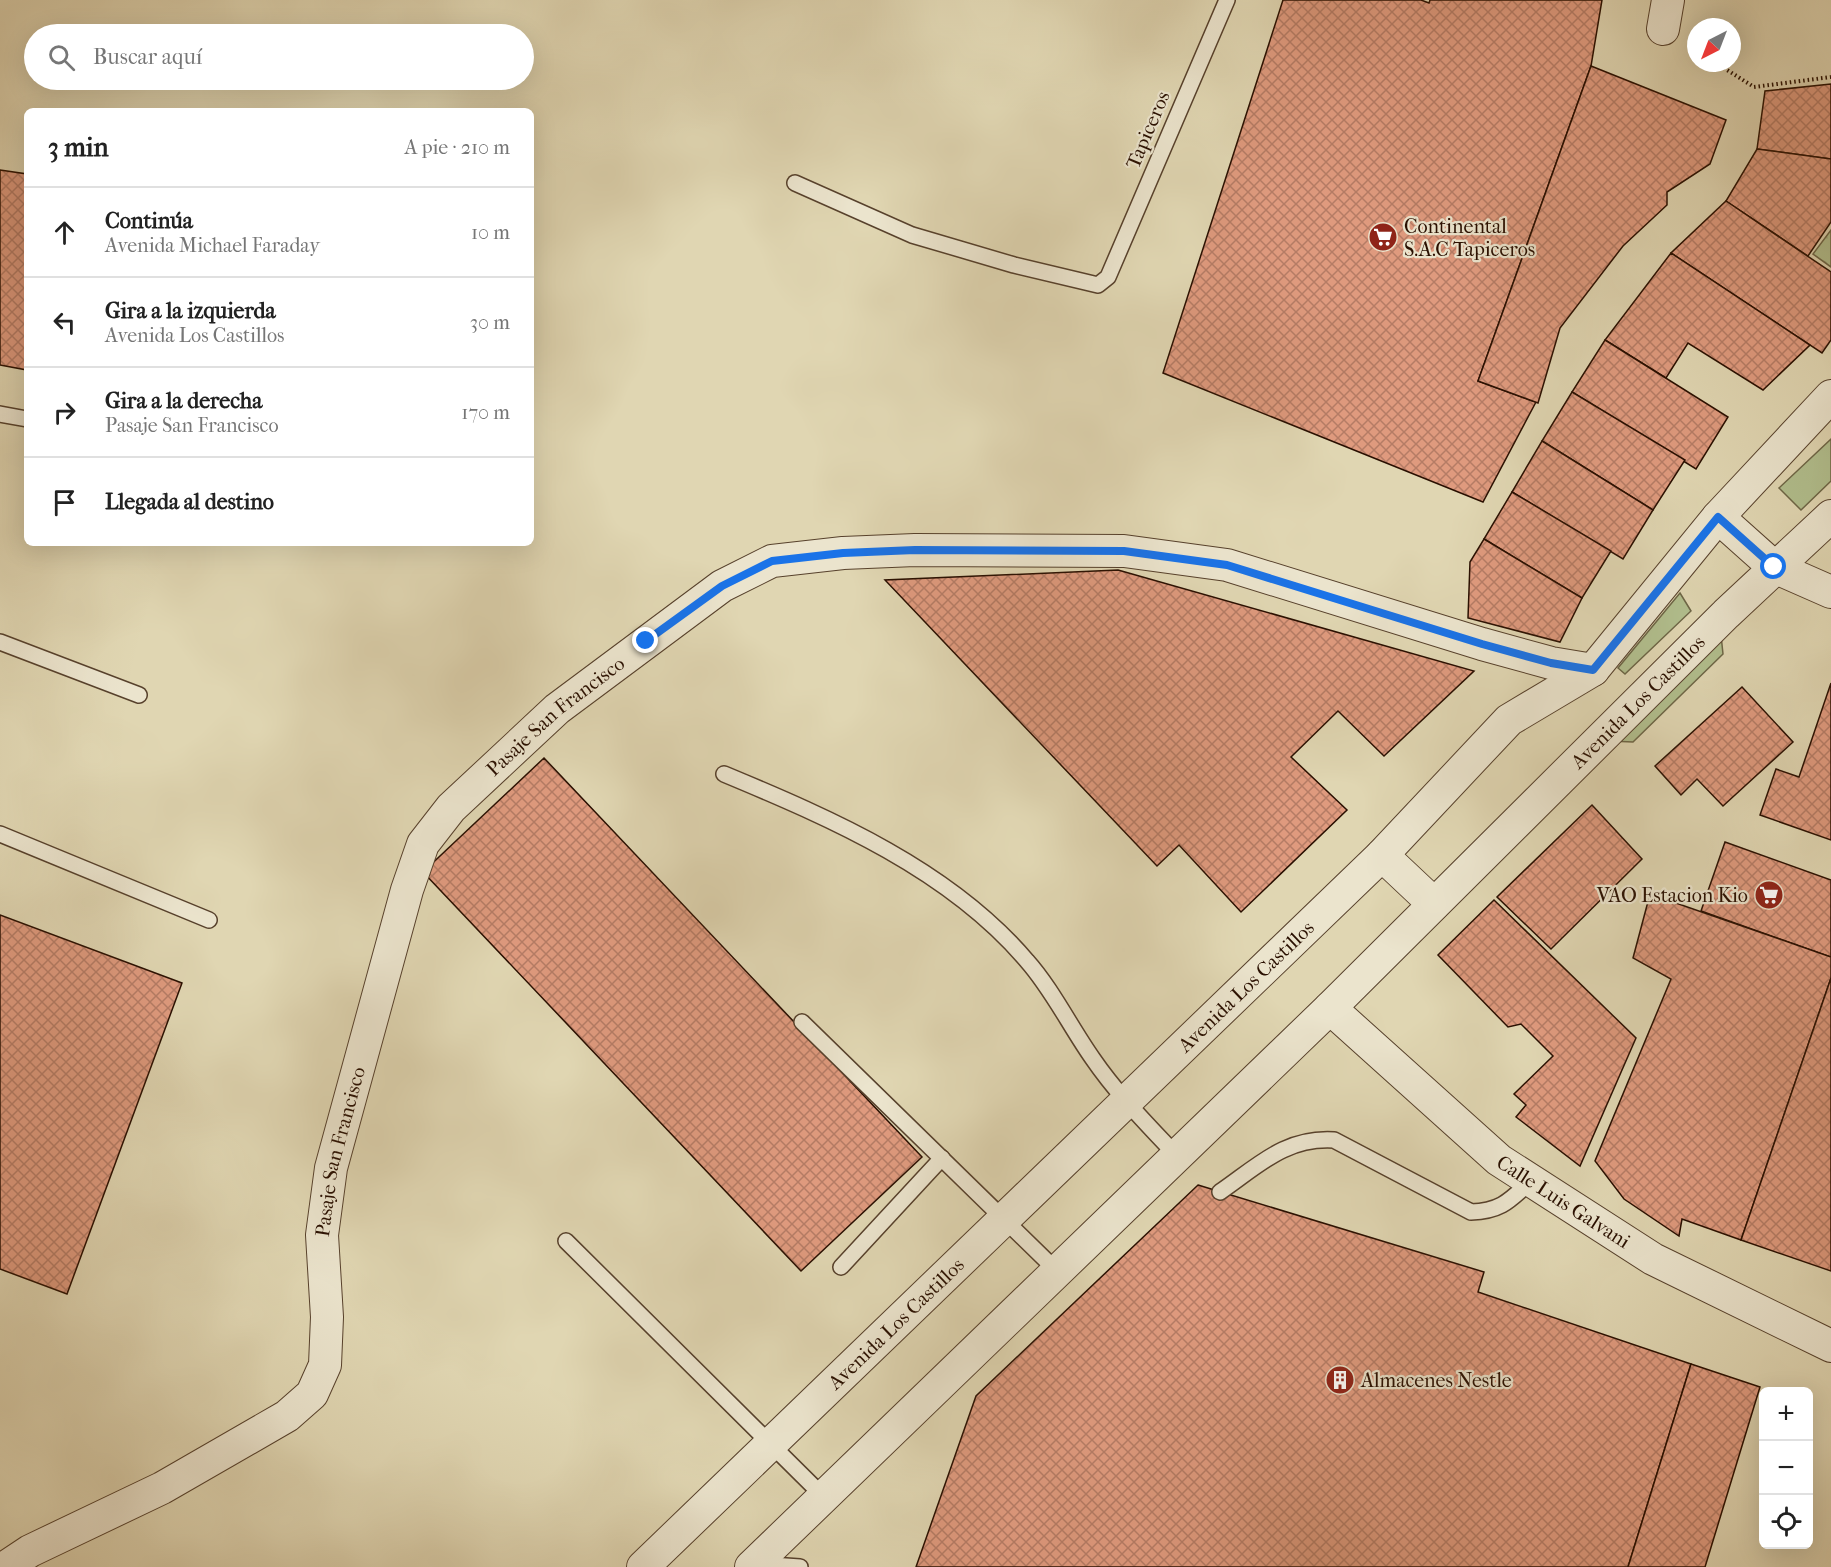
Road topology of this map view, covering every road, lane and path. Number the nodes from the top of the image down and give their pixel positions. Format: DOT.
graph roads {
  1 [pos="1227,0"];
  2 [pos="1730,72"];
  3 [pos="1831,77"];
  4 [pos="795,183"];
  5 [pos="1831,396"];
  6 [pos="0,414"];
  7 [pos="24,418"];
  8 [pos="1831,516"];
  9 [pos="1718,517"];
  10 [pos="1774,567"];
  11 [pos="1831,592"];
  12 [pos="0,642"];
  13 [pos="1593,670"];
  14 [pos="139,695"];
  15 [pos="724,774"];
  16 [pos="0,834"];
  17 [pos="1382,855"];
  18 [pos="1434,904"];
  19 [pos="208,920"];
  20 [pos="1330,1008"];
  21 [pos="802,1022"];
  22 [pos="1126,1102"];
  23 [pos="1176,1155"];
  24 [pos="942,1158"];
  25 [pos="1532,1180"];
  26 [pos="1220,1192"];
  27 [pos="1004,1220"];
  28 [pos="566,1241"];
  29 [pos="841,1267"];
  30 [pos="1057,1271"];
  31 [pos="1831,1346"];
  32 [pos="771,1443"];
  33 [pos="824,1497"];
  34 [pos="754,1566"];
  35 [pos="6,1567"];
  36 [pos="643,1567"];
  37 [pos="800,1567"];
  1 -- 4 [label="lane, Tapiceros"];
  2 -- 3 [label="path"];
  5 -- 9 [label="street, Avenida Los Castillos"];
  6 -- 7 [label="lane"];
  8 -- 10 [label="street, Avenida Los Castillos"];
  9 -- 10 [label="street"];
  9 -- 13 [label="street, Avenida Los Castillos"];
  10 -- 11 [label="street"];
  10 -- 18 [label="street, Avenida Los Castillos"];
  12 -- 14 [label="lane"];
  13 -- 17 [label="street, Avenida Los Castillos"];
  13 -- 35 [label="street, Pasaje San Francisco"];
  15 -- 22 [label="lane"];
  16 -- 19 [label="lane"];
  17 -- 18 [label="street"];
  17 -- 22 [label="street, Avenida Los Castillos"];
  18 -- 20 [label="street, Avenida Los Castillos"];
  20 -- 23 [label="street, Avenida Los Castillos"];
  20 -- 25 [label="street, Calle Luis Galvani"];
  21 -- 24 [label="lane"];
  22 -- 23 [label="lane"];
  22 -- 27 [label="street, Avenida Los Castillos"];
  23 -- 30 [label="street, Avenida Los Castillos"];
  24 -- 27 [label="lane"];
  24 -- 29 [label="lane"];
  25 -- 26 [label="lane"];
  25 -- 31 [label="street, Calle Luis Galvani"];
  27 -- 30 [label="lane"];
  27 -- 32 [label="street, Avenida Los Castillos"];
  28 -- 32 [label="lane"];
  30 -- 33 [label="street, Avenida Los Castillos"];
  32 -- 33 [label="lane"];
  32 -- 36 [label="street, Avenida Los Castillos"];
  33 -- 34 [label="street, Avenida Los Castillos"];
  34 -- 37 [label="lane"];
}
